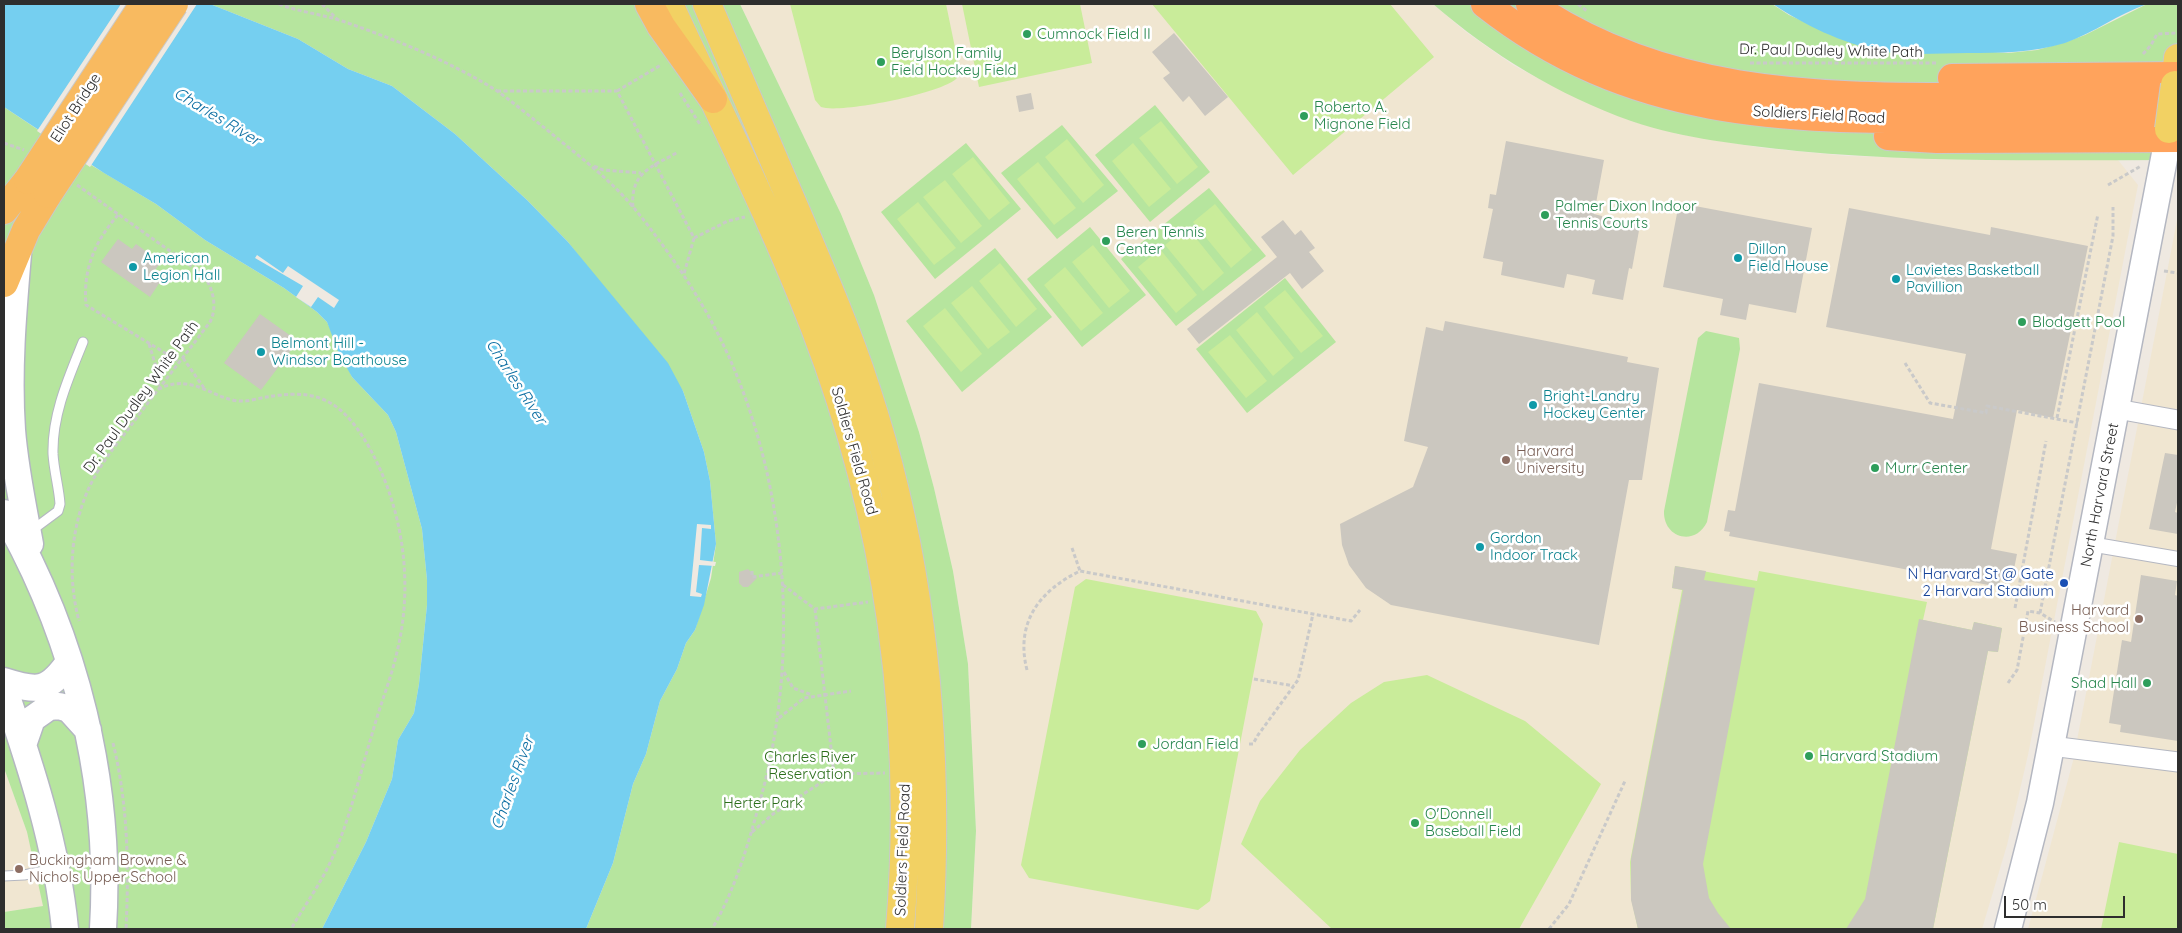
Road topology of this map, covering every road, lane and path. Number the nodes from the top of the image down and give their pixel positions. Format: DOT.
graph roads {
  1 [pos="144,4"];
  2 [pos="174,4"];
  3 [pos="279,4"];
  4 [pos="322,4"];
  5 [pos="649,4"];
  6 [pos="669,4"];
  7 [pos="707,4"];
  8 [pos="1485,4"];
  9 [pos="1530,4"];
  10 [pos="1578,4"];
  11 [pos="1593,15"];
  12 [pos="339,20"];
  13 [pos="2178,33"];
  14 [pos="2147,51"];
  15 [pos="1746,63"];
  16 [pos="1941,64"];
  17 [pos="661,65"];
  18 [pos="2177,79"];
  19 [pos="496,91"];
  20 [pos="617,91"];
  21 [pos="713,99"];
  22 [pos="2173,130"];
  23 [pos="4,143"];
  24 [pos="25,150"];
  25 [pos="678,152"];
  26 [pos="587,162"];
  27 [pos="656,165"];
  28 [pos="2144,165"];
  29 [pos="642,173"];
  30 [pos="49,185"];
  31 [pos="2108,185"];
  32 [pos="2113,207"];
  33 [pos="634,208"];
  34 [pos="4,210"];
  35 [pos="2098,214"];
  36 [pos="118,215"];
  37 [pos="748,222"];
  38 [pos="694,238"];
  39 [pos="18,247"];
  40 [pos="2164,271"];
  41 [pos="2178,273"];
  42 [pos="684,274"];
  43 [pos="4,283"];
  44 [pos="83,342"];
  45 [pos="149,344"];
  46 [pos="183,358"];
  47 [pos="180,362"];
  48 [pos="1905,363"];
  49 [pos="205,388"];
  50 [pos="158,389"];
  51 [pos="2117,409"];
  52 [pos="2057,418"];
  53 [pos="2178,420"];
  54 [pos="2078,424"];
  55 [pos="2046,441"];
  56 [pos="4,513"];
  57 [pos="24,537"];
  58 [pos="2090,544"];
  59 [pos="1072,548"];
  60 [pos="2178,559"];
  61 [pos="72,564"];
  62 [pos="1080,570"];
  63 [pos="752,571"];
  64 [pos="782,573"];
  65 [pos="783,585"];
  66 [pos="869,601"];
  67 [pos="2015,608"];
  68 [pos="815,609"];
  69 [pos="1360,610"];
  70 [pos="2040,613"];
  71 [pos="1313,614"];
  72 [pos="2056,622"];
  73 [pos="69,662"];
  74 [pos="1027,670"];
  75 [pos="784,672"];
  76 [pos="1254,679"];
  77 [pos="4,680"];
  78 [pos="2008,683"];
  79 [pos="1294,686"];
  80 [pos="4,688"];
  81 [pos="851,691"];
  82 [pos="825,694"];
  83 [pos="812,696"];
  84 [pos="779,718"];
  85 [pos="88,730"];
  86 [pos="1250,744"];
  87 [pos="23,745"];
  88 [pos="2052,746"];
  89 [pos="2178,762"];
  90 [pos="885,773"];
  91 [pos="834,774"];
  92 [pos="1625,781"];
  93 [pos="752,833"];
  94 [pos="57,868"];
  95 [pos="4,876"];
  96 [pos="64,929"];
  97 [pos="103,929"];
  98 [pos="291,929"];
  99 [pos="712,929"];
  100 [pos="900,929"];
  101 [pos="928,929"];
  102 [pos="1549,929"];
  103 [pos="2008,929"];
  1 -- 30 [label="highway, Eliot Bridge, bridge"];
  2 -- 30 [label="highway, Eliot Bridge, bridge"];
  3 -- 12 [label="path"];
  4 -- 12 [label="path"];
  5 -- 21 [label="highway"];
  6 -- 21 [label="main road, Soldiers Field Road"];
  7 -- 101 [label="main road, Soldiers Field Road"];
  8 -- 22 [label="highway, Soldiers Field Road"];
  9 -- 18 [label="highway, Soldiers Field Road"];
  10 -- 11 [label="path"];
  12 -- 19 [label="path"];
  13 -- 14 [label="path"];
  15 -- 16 [label="path, Dr. Paul Dudley White Path"];
  17 -- 20 [label="path"];
  18 -- 22 [label="main road, North Harvard Street, bridge"];
  19 -- 20 [label="path"];
  19 -- 26 [label="path"];
  20 -- 27 [label="path"];
  21 -- 100 [label="main road, Soldiers Field Road"];
  22 -- 51 [label="main road, North Harvard Street"];
  23 -- 24 [label="path"];
  25 -- 27 [label="path"];
  26 -- 29 [label="path"];
  26 -- 33 [label="path"];
  27 -- 29 [label="path"];
  27 -- 38 [label="path"];
  28 -- 31 [label="path"];
  29 -- 33 [label="path"];
  30 -- 34 [label="highway, Eliot Bridge"];
  30 -- 36 [label="path, Dr. Paul Dudley White Path"];
  30 -- 39 [label="highway"];
  32 -- 54 [label="path"];
  33 -- 42 [label="path"];
  35 -- 52 [label="path"];
  36 -- 45 [label="path"];
  36 -- 46 [label="path, Dr. Paul Dudley White Path"];
  37 -- 38 [label="path"];
  38 -- 42 [label="path"];
  39 -- 43 [label="highway"];
  39 -- 57 [label="main road"];
  40 -- 41 [label="path"];
  42 -- 64 [label="path"];
  44 -- 57 [label="lane"];
  45 -- 47 [label="path"];
  45 -- 50 [label="path"];
  46 -- 47 [label="path, Dr. Paul Dudley White Path"];
  46 -- 49 [label="path"];
  47 -- 50 [label="path, Dr. Paul Dudley White Path"];
  48 -- 52 [label="path"];
  49 -- 50 [label="path"];
  49 -- 98 [label="path"];
  50 -- 61 [label="path, Dr. Paul Dudley White Path"];
  51 -- 53 [label="street"];
  51 -- 58 [label="main road, North Harvard Street"];
  52 -- 54 [label="path"];
  54 -- 70 [label="path"];
  55 -- 67 [label="path"];
  56 -- 57 [label="main road"];
  57 -- 73 [label="main road"];
  58 -- 60 [label="street"];
  58 -- 88 [label="main road, North Harvard Street"];
  59 -- 62 [label="path"];
  62 -- 71 [label="path"];
  62 -- 74 [label="path"];
  63 -- 64 [label="path"];
  64 -- 65 [label="path"];
  65 -- 68 [label="path"];
  65 -- 75 [label="path"];
  66 -- 68 [label="path"];
  68 -- 82 [label="path"];
  69 -- 71 [label="path"];
  70 -- 72 [label="path"];
  70 -- 78 [label="path"];
  71 -- 79 [label="path"];
  73 -- 77 [label="main road"];
  73 -- 85 [label="main road"];
  75 -- 83 [label="path"];
  75 -- 84 [label="path"];
  76 -- 79 [label="path"];
  79 -- 86 [label="path"];
  80 -- 87 [label="main road"];
  81 -- 82 [label="path"];
  82 -- 83 [label="path"];
  82 -- 91 [label="path"];
  83 -- 84 [label="path"];
  84 -- 93 [label="path"];
  85 -- 87 [label="main road"];
  85 -- 97 [label="main road"];
  87 -- 94 [label="main road"];
  88 -- 89 [label="street"];
  88 -- 103 [label="main road, North Harvard Street"];
  90 -- 91 [label="path"];
  91 -- 93 [label="path"];
  92 -- 102 [label="path"];
  93 -- 99 [label="path"];
  94 -- 95 [label="lane"];
  94 -- 96 [label="main road"];
}
